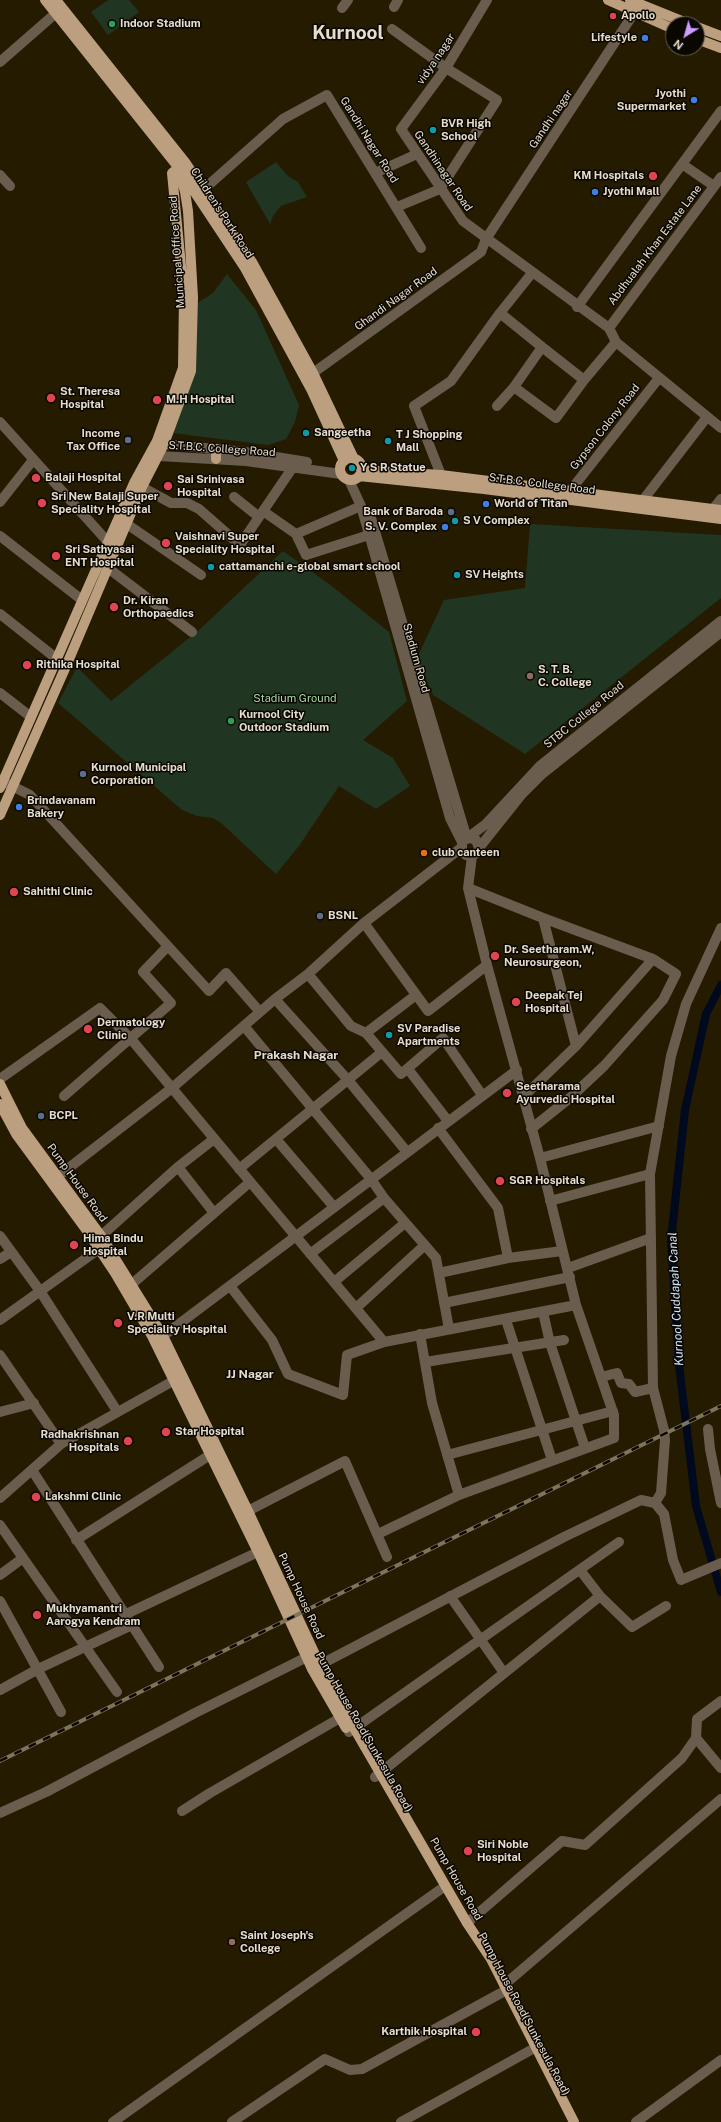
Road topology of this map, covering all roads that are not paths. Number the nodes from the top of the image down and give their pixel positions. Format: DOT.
graph roads {
  1 [pos="46,0"];
  2 [pos="56,0"];
  3 [pos="487,0"];
  4 [pos="608,0"];
  5 [pos="630,0"];
  6 [pos="648,4"];
  7 [pos="634,12"];
  8 [pos="56,13"];
  9 [pos="673,16"];
  10 [pos="665,25"];
  11 [pos="392,29"];
  12 [pos="705,30"];
  13 [pos="721,36"];
  14 [pos="705,42"];
  15 [pos="721,48"];
  16 [pos="0,62"];
  17 [pos="446,68"];
  18 [pos="721,111"];
  19 [pos="401,129"];
  20 [pos="417,154"];
  21 [pos="682,164"];
  22 [pos="182,165"];
  23 [pos="375,173"];
  24 [pos="0,175"];
  25 [pos="721,177"];
  26 [pos="10,186"];
  27 [pos="714,186"];
  28 [pos="204,189"];
  29 [pos="440,189"];
  30 [pos="397,207"];
  31 [pos="486,239"];
  32 [pos="421,248"];
  33 [pos="532,273"];
  34 [pos="577,307"];
  35 [pos="500,314"];
  36 [pos="608,328"];
  37 [pos="616,342"];
  38 [pos="542,348"];
  39 [pos="313,374"];
  40 [pos="659,378"];
  41 [pos="584,380"];
  42 [pos="514,387"];
  43 [pos="497,406"];
  44 [pos="707,417"];
  45 [pos="0,422"];
  46 [pos="721,428"];
  47 [pos="161,442"];
  48 [pos="155,454"];
  49 [pos="216,454"];
  50 [pos="33,460"];
  51 [pos="293,467"];
  52 [pos="351,471"];
  53 [pos="441,475"];
  54 [pos="138,485"];
  55 [pos="570,491"];
  56 [pos="234,497"];
  57 [pos="721,499"];
  58 [pos="643,500"];
  59 [pos="0,502"];
  60 [pos="361,506"];
  61 [pos="717,509"];
  62 [pos="261,514"];
  63 [pos="721,519"];
  64 [pos="123,521"];
  65 [pos="296,534"];
  66 [pos="369,535"];
  67 [pos="0,536"];
  68 [pos="108,542"];
  69 [pos="108,568"];
  70 [pos="201,575"];
  71 [pos="82,600"];
  72 [pos="0,614"];
  73 [pos="721,621"];
  74 [pos="192,632"];
  75 [pos="721,632"];
  76 [pos="57,659"];
  77 [pos="0,693"];
  78 [pos="31,717"];
  79 [pos="1,783"];
  80 [pos="12,787"];
  81 [pos="0,815"];
  82 [pos="465,842"];
  83 [pos="480,848"];
  84 [pos="472,856"];
  85 [pos="468,888"];
  86 [pos="543,918"];
  87 [pos="364,923"];
  88 [pos="721,928"];
  89 [pos="168,946"];
  90 [pos="653,959"];
  91 [pos="487,965"];
  92 [pos="308,974"];
  93 [pos="416,994"];
  94 [pos="275,999"];
  95 [pos="260,1012"];
  96 [pos="244,1026"];
  97 [pos="366,1033"];
  98 [pos="131,1039"];
  99 [pos="576,1046"];
  100 [pos="382,1052"];
  101 [pos="408,1069"];
  102 [pos="517,1070"];
  103 [pos="0,1079"];
  104 [pos="348,1080"];
  105 [pos="0,1084"];
  106 [pos="172,1088"];
  107 [pos="482,1095"];
  108 [pos="64,1096"];
  109 [pos="524,1097"];
  110 [pos="0,1104"];
  111 [pos="314,1108"];
  112 [pos="448,1121"];
  113 [pos="659,1126"];
  114 [pos="438,1128"];
  115 [pos="531,1129"];
  116 [pos="214,1139"];
  117 [pos="276,1139"];
  118 [pos="407,1152"];
  119 [pos="540,1158"];
  120 [pos="178,1167"];
  121 [pos="239,1169"];
  122 [pos="650,1174"];
  123 [pos="371,1179"];
  124 [pos="54,1180"];
  125 [pos="250,1182"];
  126 [pos="384,1198"];
  127 [pos="550,1201"];
  128 [pos="334,1207"];
  129 [pos="214,1213"];
  130 [pos="405,1223"];
  131 [pos="0,1236"];
  132 [pos="101,1236"];
  133 [pos="296,1236"];
  134 [pos="651,1238"];
  135 [pos="425,1245"];
  136 [pos="99,1249"];
  137 [pos="562,1251"];
  138 [pos="11,1252"];
  139 [pos="310,1254"];
  140 [pos="508,1258"];
  141 [pos="0,1259"];
  142 [pos="569,1272"];
  143 [pos="439,1273"];
  144 [pos="334,1282"];
  145 [pos="132,1284"];
  146 [pos="230,1286"];
  147 [pos="40,1291"];
  148 [pos="444,1303"];
  149 [pos="576,1305"];
  150 [pos="356,1308"];
  151 [pos="543,1312"];
  152 [pos="0,1320"];
  153 [pos="506,1320"];
  154 [pos="448,1329"];
  155 [pos="420,1334"];
  156 [pos="163,1336"];
  157 [pos="564,1340"];
  158 [pos="384,1342"];
  159 [pos="550,1344"];
  160 [pos="516,1348"];
  161 [pos="0,1355"];
  162 [pos="425,1362"];
  163 [pos="601,1377"];
  164 [pos="173,1381"];
  165 [pos="653,1388"];
  166 [pos="34,1403"];
  167 [pos="117,1411"];
  168 [pos="613,1411"];
  169 [pos="0,1412"];
  170 [pos="576,1421"];
  171 [pos="542,1429"];
  172 [pos="708,1429"];
  173 [pos="61,1444"];
  174 [pos="585,1448"];
  175 [pos="210,1455"];
  176 [pos="447,1455"];
  177 [pos="552,1460"];
  178 [pos="32,1470"];
  179 [pos="460,1495"];
  180 [pos="0,1498"];
  181 [pos="656,1503"];
  182 [pos="721,1503"];
  183 [pos="244,1513"];
  184 [pos="0,1525"];
  185 [pos="378,1534"];
  186 [pos="76,1540"];
  187 [pos="619,1542"];
  188 [pos="258,1552"];
  189 [pos="387,1557"];
  190 [pos="23,1558"];
  191 [pos="721,1562"];
  192 [pos="580,1570"];
  193 [pos="0,1574"];
  194 [pos="450,1596"];
  195 [pos="600,1596"];
  196 [pos="0,1600"];
  197 [pos="666,1606"];
  198 [pos="124,1615"];
  199 [pos="132,1625"];
  200 [pos="480,1641"];
  201 [pos="86,1647"];
  202 [pos="307,1657"];
  203 [pos="159,1667"];
  204 [pos="316,1667"];
  205 [pos="38,1670"];
  206 [pos="504,1673"];
  207 [pos="0,1690"];
  208 [pos="117,1692"];
  209 [pos="721,1701"];
  210 [pos="61,1712"];
  211 [pos="340,1718"];
  212 [pos="351,1730"];
  213 [pos="696,1738"];
  214 [pos="721,1768"];
  215 [pos="377,1775"];
  216 [pos="721,1799"];
  217 [pos="182,1811"];
  218 [pos="0,1813"];
  219 [pos="441,1889"];
  220 [pos="467,1923"];
  221 [pos="502,1989"];
  222 [pos="531,2050"];
  223 [pos="721,2060"];
  224 [pos="113,2122"];
  225 [pos="232,2122"];
  226 [pos="401,2122"];
  227 [pos="568,2122"];
  228 [pos="574,2122"];
  229 [pos="636,2122"];
  1 -- 8 [label="main road, Children's Park Road"];
  2 -- 22 [label="main road, Children's Park Road"];
  3 -- 17 [label="street, vidya nagar"];
  4 -- 7 [label="main road"];
  5 -- 6 [label="main road"];
  6 -- 9 [label="main road"];
  7 -- 10 [label="main road"];
  7 -- 31 [label="street, Gandhi nagar"];
  8 -- 16 [label="street"];
  8 -- 22 [label="main road, Children's Park Road"];
  11 -- 17 [label="street"];
  12 -- 13 [label="main road"];
  14 -- 15 [label="main road"];
  17 -- 19 [label="street, vidya nagar"];
  17 -- 29 [label="street"];
  18 -- 21 [label="street"];
  19 -- 20 [label="street, Gandhinagar Road"];
  20 -- 23 [label="street"];
  20 -- 29 [label="street, Gandhinagar Road"];
  21 -- 27 [label="street"];
  21 -- 34 [label="street"];
  22 -- 28 [label="main road, Children's Park Road"];
  22 -- 47 [label="main road, Municipal Office Road"];
  22 -- 52 [label="main road, Children's Park Road"];
  23 -- 28 [label="street, Gandhi Nagar Road"];
  23 -- 30 [label="street, Gandhi Nagar Road"];
  24 -- 26 [label="street"];
  25 -- 27 [label="street, Abdhualah Khan Estate Lane"];
  27 -- 36 [label="street, Abdhualah Khan Estate Lane"];
  28 -- 39 [label="main road, Children's Park Road"];
  29 -- 30 [label="street"];
  29 -- 31 [label="street, Gandhinagar Road"];
  30 -- 32 [label="street, Gandhi Nagar Road"];
  31 -- 33 [label="street"];
  31 -- 39 [label="street, Ghandi Nagar Road"];
  33 -- 34 [label="street"];
  33 -- 35 [label="street"];
  34 -- 36 [label="street"];
  35 -- 38 [label="street"];
  35 -- 53 [label="street"];
  36 -- 37 [label="street"];
  37 -- 40 [label="street"];
  37 -- 41 [label="street"];
  38 -- 41 [label="street"];
  38 -- 42 [label="street"];
  39 -- 52 [label="main road, Children's Park Road"];
  40 -- 44 [label="street"];
  40 -- 55 [label="street, Gypson Colony Road"];
  41 -- 42 [label="street"];
  42 -- 43 [label="street"];
  44 -- 46 [label="street"];
  44 -- 58 [label="street"];
  45 -- 50 [label="street"];
  47 -- 48 [label="main road, Municipal Office Road"];
  47 -- 49 [label="street"];
  48 -- 49 [label="street, S.T.B.C. College Road"];
  48 -- 54 [label="main road, Municipal Office Road"];
  49 -- 51 [label="street, S.T.B.C. College Road"];
  49 -- 52 [label="street"];
  50 -- 59 [label="street"];
  50 -- 68 [label="street"];
  51 -- 52 [label="street, S.T.B.C. College Road"];
  51 -- 62 [label="street"];
  52 -- 53 [label="main road, S.T.B.C. College Road"];
  52 -- 60 [label="street, Stadium Road"];
  52 -- 63 [label="main road, S.T.B.C. College Road"];
  52 -- 82 [label="street, Stadium Road"];
  53 -- 55 [label="main road, S.T.B.C. College Road"];
  54 -- 62 [label="street"];
  54 -- 64 [label="main road, Municipal Office Road"];
  55 -- 58 [label="main road, S.T.B.C. College Road"];
  56 -- 62 [label="street"];
  57 -- 61 [label="street"];
  58 -- 61 [label="main road, S.T.B.C. College Road"];
  60 -- 65 [label="street"];
  60 -- 66 [label="street, Stadium Road"];
  62 -- 65 [label="street"];
  64 -- 68 [label="main road, Municipal Office Road"];
  64 -- 69 [label="main road, Municipal Office Road"];
  64 -- 70 [label="street"];
  65 -- 66 [label="street"];
  66 -- 82 [label="street, Stadium Road"];
  67 -- 71 [label="street"];
  68 -- 71 [label="main road, Municipal Office Road"];
  69 -- 74 [label="street"];
  69 -- 80 [label="main road, Municipal Office Road"];
  71 -- 76 [label="main road, Municipal Office Road"];
  72 -- 76 [label="street"];
  73 -- 82 [label="street, STBC College Road"];
  75 -- 83 [label="street, STBC College Road"];
  76 -- 78 [label="main road, Municipal Office Road"];
  77 -- 78 [label="street"];
  78 -- 79 [label="main road, Municipal Office Road"];
  79 -- 80 [label="street"];
  80 -- 81 [label="main road, Municipal Office Road"];
  80 -- 89 [label="street"];
  82 -- 83 [label="street"];
  82 -- 84 [label="street"];
  82 -- 87 [label="street, STBC College Road"];
  83 -- 84 [label="street"];
  84 -- 85 [label="street"];
  85 -- 86 [label="street"];
  85 -- 91 [label="street"];
  86 -- 90 [label="street"];
  86 -- 99 [label="street"];
  87 -- 92 [label="street, STBC College Road"];
  87 -- 93 [label="street"];
  88 -- 113 [label="street"];
  89 -- 95 [label="street"];
  89 -- 98 [label="street"];
  90 -- 99 [label="street"];
  90 -- 115 [label="street"];
  91 -- 93 [label="street"];
  91 -- 102 [label="street"];
  92 -- 94 [label="street, STBC College Road"];
  92 -- 97 [label="street"];
  93 -- 97 [label="street"];
  94 -- 95 [label="street, STBC College Road"];
  94 -- 104 [label="street"];
  95 -- 96 [label="street, STBC College Road"];
  96 -- 106 [label="street, STBC College Road"];
  96 -- 111 [label="street"];
  97 -- 100 [label="street"];
  98 -- 103 [label="street"];
  98 -- 106 [label="street"];
  98 -- 108 [label="street"];
  99 -- 109 [label="street"];
  100 -- 101 [label="street"];
  100 -- 104 [label="street"];
  101 -- 107 [label="street"];
  101 -- 112 [label="street"];
  102 -- 107 [label="street"];
  102 -- 109 [label="street"];
  104 -- 111 [label="street"];
  104 -- 118 [label="street"];
  105 -- 124 [label="main road, Pump House Road"];
  106 -- 116 [label="street"];
  106 -- 124 [label="street, STBC College Road"];
  107 -- 112 [label="street"];
  109 -- 115 [label="street"];
  110 -- 124 [label="main road, Pump House Road(Sunkesula Road)"];
  111 -- 117 [label="street"];
  111 -- 123 [label="street"];
  112 -- 114 [label="street"];
  113 -- 119 [label="street"];
  113 -- 122 [label="street"];
  114 -- 118 [label="street"];
  114 -- 140 [label="street"];
  115 -- 119 [label="street"];
  116 -- 120 [label="street"];
  116 -- 121 [label="street"];
  117 -- 121 [label="street"];
  117 -- 128 [label="street"];
  118 -- 123 [label="street"];
  119 -- 127 [label="street"];
  120 -- 129 [label="street"];
  120 -- 132 [label="street"];
  121 -- 125 [label="street"];
  122 -- 127 [label="street"];
  122 -- 134 [label="street"];
  123 -- 126 [label="street"];
  123 -- 128 [label="street"];
  124 -- 132 [label="main road, Pump House Road"];
  124 -- 136 [label="main road, Pump House Road(Sunkesula Road)"];
  125 -- 129 [label="street"];
  125 -- 133 [label="street"];
  126 -- 130 [label="street"];
  126 -- 139 [label="street"];
  127 -- 137 [label="street"];
  128 -- 133 [label="street"];
  129 -- 145 [label="street"];
  130 -- 135 [label="street"];
  130 -- 144 [label="street"];
  131 -- 138 [label="street"];
  132 -- 136 [label="street"];
  132 -- 145 [label="main road, Pump House Road"];
  133 -- 139 [label="street"];
  133 -- 146 [label="street"];
  134 -- 142 [label="street"];
  134 -- 165 [label="street"];
  135 -- 143 [label="street"];
  135 -- 150 [label="street"];
  136 -- 147 [label="street"];
  136 -- 164 [label="main road, Pump House Road(Sunkesula Road)"];
  137 -- 140 [label="street"];
  137 -- 142 [label="street"];
  138 -- 141 [label="street"];
  138 -- 147 [label="street"];
  139 -- 144 [label="street"];
  140 -- 143 [label="street"];
  142 -- 148 [label="street"];
  142 -- 149 [label="street"];
  143 -- 148 [label="street"];
  144 -- 150 [label="street"];
  145 -- 156 [label="main road, Pump House Road"];
  146 -- 156 [label="street"];
  146 -- 158 [label="street"];
  147 -- 152 [label="street"];
  147 -- 167 [label="street"];
  148 -- 154 [label="street"];
  149 -- 151 [label="street"];
  149 -- 163 [label="street"];
  150 -- 158 [label="street"];
  151 -- 153 [label="street"];
  151 -- 159 [label="street"];
  153 -- 154 [label="street"];
  153 -- 160 [label="street"];
  154 -- 155 [label="street"];
  155 -- 158 [label="street"];
  155 -- 162 [label="street"];
  156 -- 183 [label="main road, Pump House Road"];
  157 -- 159 [label="street"];
  159 -- 160 [label="street"];
  159 -- 170 [label="street"];
  160 -- 162 [label="street"];
  160 -- 171 [label="street"];
  161 -- 166 [label="street"];
  162 -- 176 [label="street"];
  163 -- 165 [label="street"];
  163 -- 168 [label="street"];
  164 -- 167 [label="street"];
  164 -- 175 [label="main road, Pump House Road(Sunkesula Road)"];
  165 -- 181 [label="street"];
  166 -- 169 [label="street"];
  166 -- 173 [label="street"];
  167 -- 173 [label="street"];
  168 -- 170 [label="street"];
  168 -- 174 [label="street"];
  170 -- 171 [label="street"];
  170 -- 174 [label="street"];
  171 -- 176 [label="street"];
  171 -- 177 [label="street"];
  172 -- 182 [label="street"];
  173 -- 178 [label="street"];
  174 -- 177 [label="street"];
  175 -- 183 [label="main road, Pump House Road(Sunkesula Road)"];
  175 -- 186 [label="street"];
  176 -- 179 [label="street"];
  177 -- 179 [label="street"];
  178 -- 180 [label="street"];
  178 -- 186 [label="street"];
  179 -- 185 [label="street"];
  181 -- 191 [label="street"];
  181 -- 194 [label="street"];
  183 -- 185 [label="street"];
  183 -- 188 [label="main road, Pump House Road(Sunkesula Road)"];
  183 -- 204 [label="main road, Pump House Road"];
  184 -- 190 [label="street"];
  185 -- 189 [label="street"];
  186 -- 198 [label="street"];
  187 -- 192 [label="street"];
  188 -- 198 [label="street"];
  188 -- 202 [label="main road, Pump House Road(Sunkesula Road)"];
  190 -- 193 [label="street"];
  190 -- 201 [label="street"];
  192 -- 195 [label="street"];
  192 -- 200 [label="street"];
  194 -- 200 [label="street"];
  194 -- 204 [label="street"];
  195 -- 197 [label="street"];
  195 -- 206 [label="street"];
  196 -- 205 [label="street"];
  198 -- 199 [label="street"];
  199 -- 201 [label="street"];
  199 -- 203 [label="street"];
  200 -- 206 [label="street"];
  200 -- 212 [label="street"];
  201 -- 205 [label="street"];
  201 -- 208 [label="street"];
  202 -- 204 [label="main road, Pump House Road(Sunkesula Road)"];
  202 -- 218 [label="street"];
  204 -- 211 [label="main road, Pump House Road(Sunkesula Road)"];
  204 -- 212 [label="main road, Pump House Road"];
  205 -- 207 [label="street"];
  205 -- 210 [label="street"];
  206 -- 215 [label="street"];
  209 -- 213 [label="street"];
  211 -- 212 [label="main road, Pump House Road(Sunkesula Road)"];
  211 -- 217 [label="street"];
  212 -- 215 [label="main road, Pump House Road(Sunkesula Road)"];
  213 -- 214 [label="street"];
  213 -- 220 [label="street"];
  215 -- 219 [label="main road, Pump House Road(Sunkesula Road)"];
  215 -- 220 [label="main road, Pump House Road"];
  216 -- 221 [label="street"];
  219 -- 221 [label="main road, Pump House Road(Sunkesula Road)"];
  219 -- 224 [label="street"];
  220 -- 221 [label="main road, Pump House Road"];
  221 -- 222 [label="main road, Pump House Road(Sunkesula Road)"];
  221 -- 225 [label="street"];
  221 -- 228 [label="main road, Pump House Road"];
  222 -- 226 [label="street"];
  222 -- 227 [label="main road, Pump House Road(Sunkesula Road)"];
  223 -- 229 [label="street"];
}
